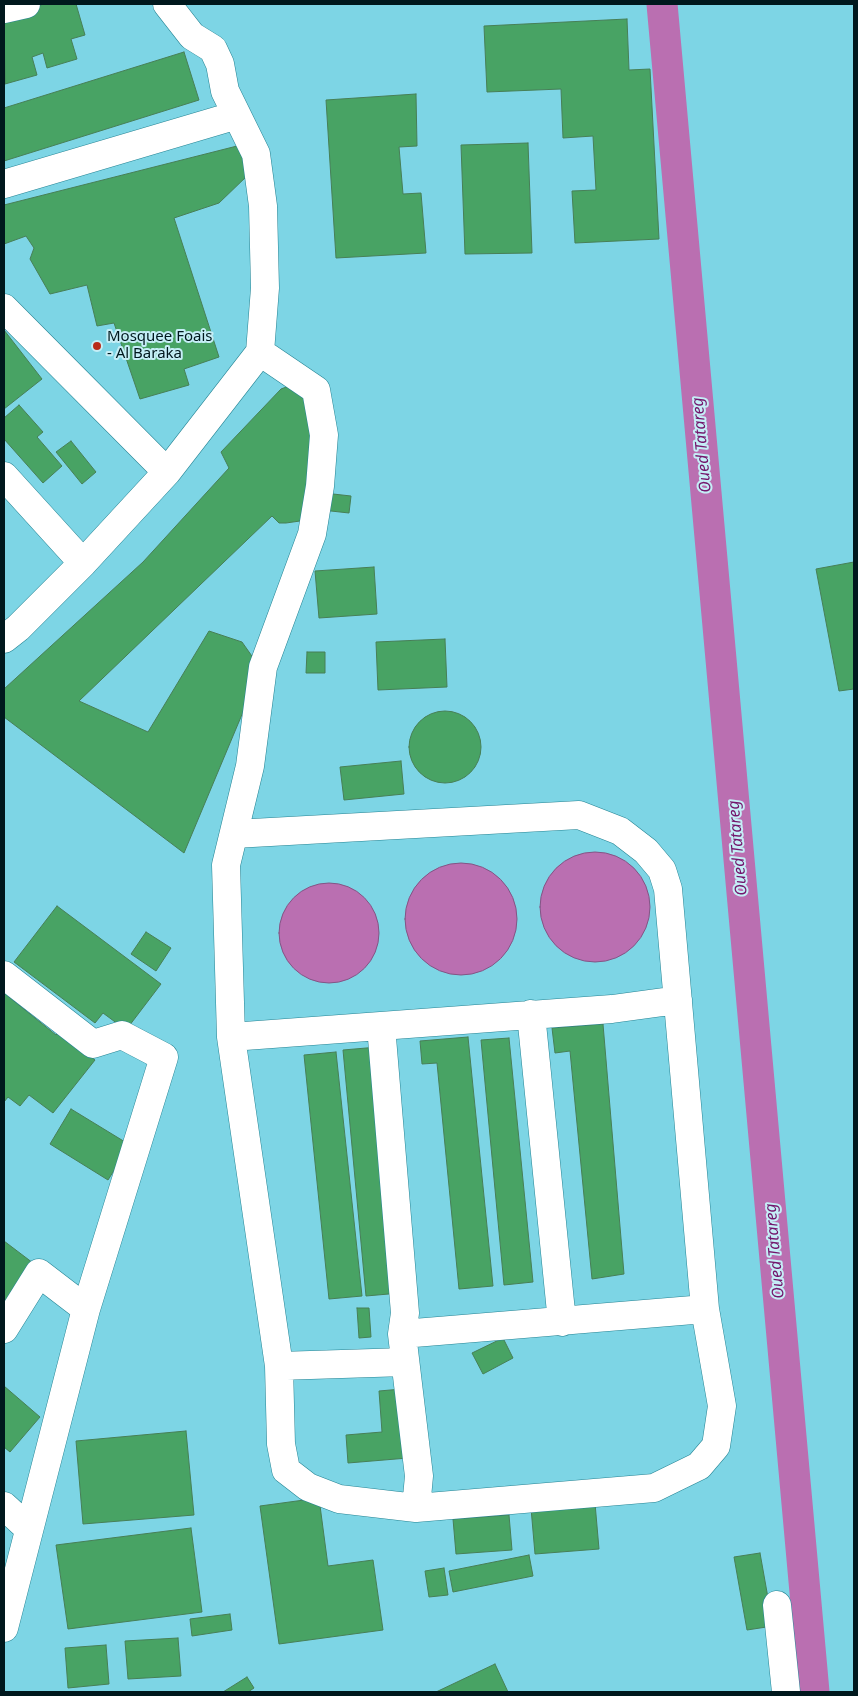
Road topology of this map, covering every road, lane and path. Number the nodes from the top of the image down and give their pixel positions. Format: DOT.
graph roads {
  1 [pos="26,4"];
  2 [pos="167,4"];
  3 [pos="4,9"];
  4 [pos="237,115"];
  5 [pos="4,184"];
  6 [pos="4,308"];
  7 [pos="260,352"];
  8 [pos="167,472"];
  9 [pos="4,476"];
  10 [pos="83,563"];
  11 [pos="4,639"];
  12 [pos="234,834"];
  13 [pos="4,975"];
  14 [pos="678,1000"];
  15 [pos="531,1014"];
  16 [pos="381,1026"];
  17 [pos="231,1037"];
  18 [pos="86,1309"];
  19 [pos="705,1309"];
  20 [pos="562,1322"];
  21 [pos="4,1329"];
  22 [pos="402,1334"];
  23 [pos="405,1362"];
  24 [pos="279,1366"];
  25 [pos="4,1506"];
  26 [pos="416,1508"];
  27 [pos="30,1529"];
  28 [pos="777,1605"];
  29 [pos="4,1628"];
  30 [pos="786,1692"];
  1 -- 3 [label="street"];
  2 -- 4 [label="street"];
  4 -- 5 [label="street"];
  4 -- 7 [label="street"];
  6 -- 8 [label="street"];
  7 -- 8 [label="street"];
  7 -- 12 [label="street"];
  8 -- 10 [label="street"];
  9 -- 10 [label="street"];
  10 -- 11 [label="street"];
  12 -- 14 [label="street"];
  12 -- 17 [label="street"];
  13 -- 18 [label="street"];
  14 -- 15 [label="street"];
  14 -- 19 [label="street"];
  15 -- 16 [label="street"];
  15 -- 20 [label="street"];
  16 -- 17 [label="street"];
  16 -- 22 [label="street"];
  17 -- 24 [label="street"];
  18 -- 21 [label="street"];
  18 -- 27 [label="street"];
  19 -- 20 [label="street"];
  19 -- 26 [label="street"];
  20 -- 22 [label="street"];
  22 -- 23 [label="street"];
  23 -- 24 [label="street"];
  23 -- 26 [label="street"];
  24 -- 26 [label="street"];
  25 -- 27 [label="street"];
  27 -- 29 [label="street"];
  28 -- 30 [label="street"];
}
